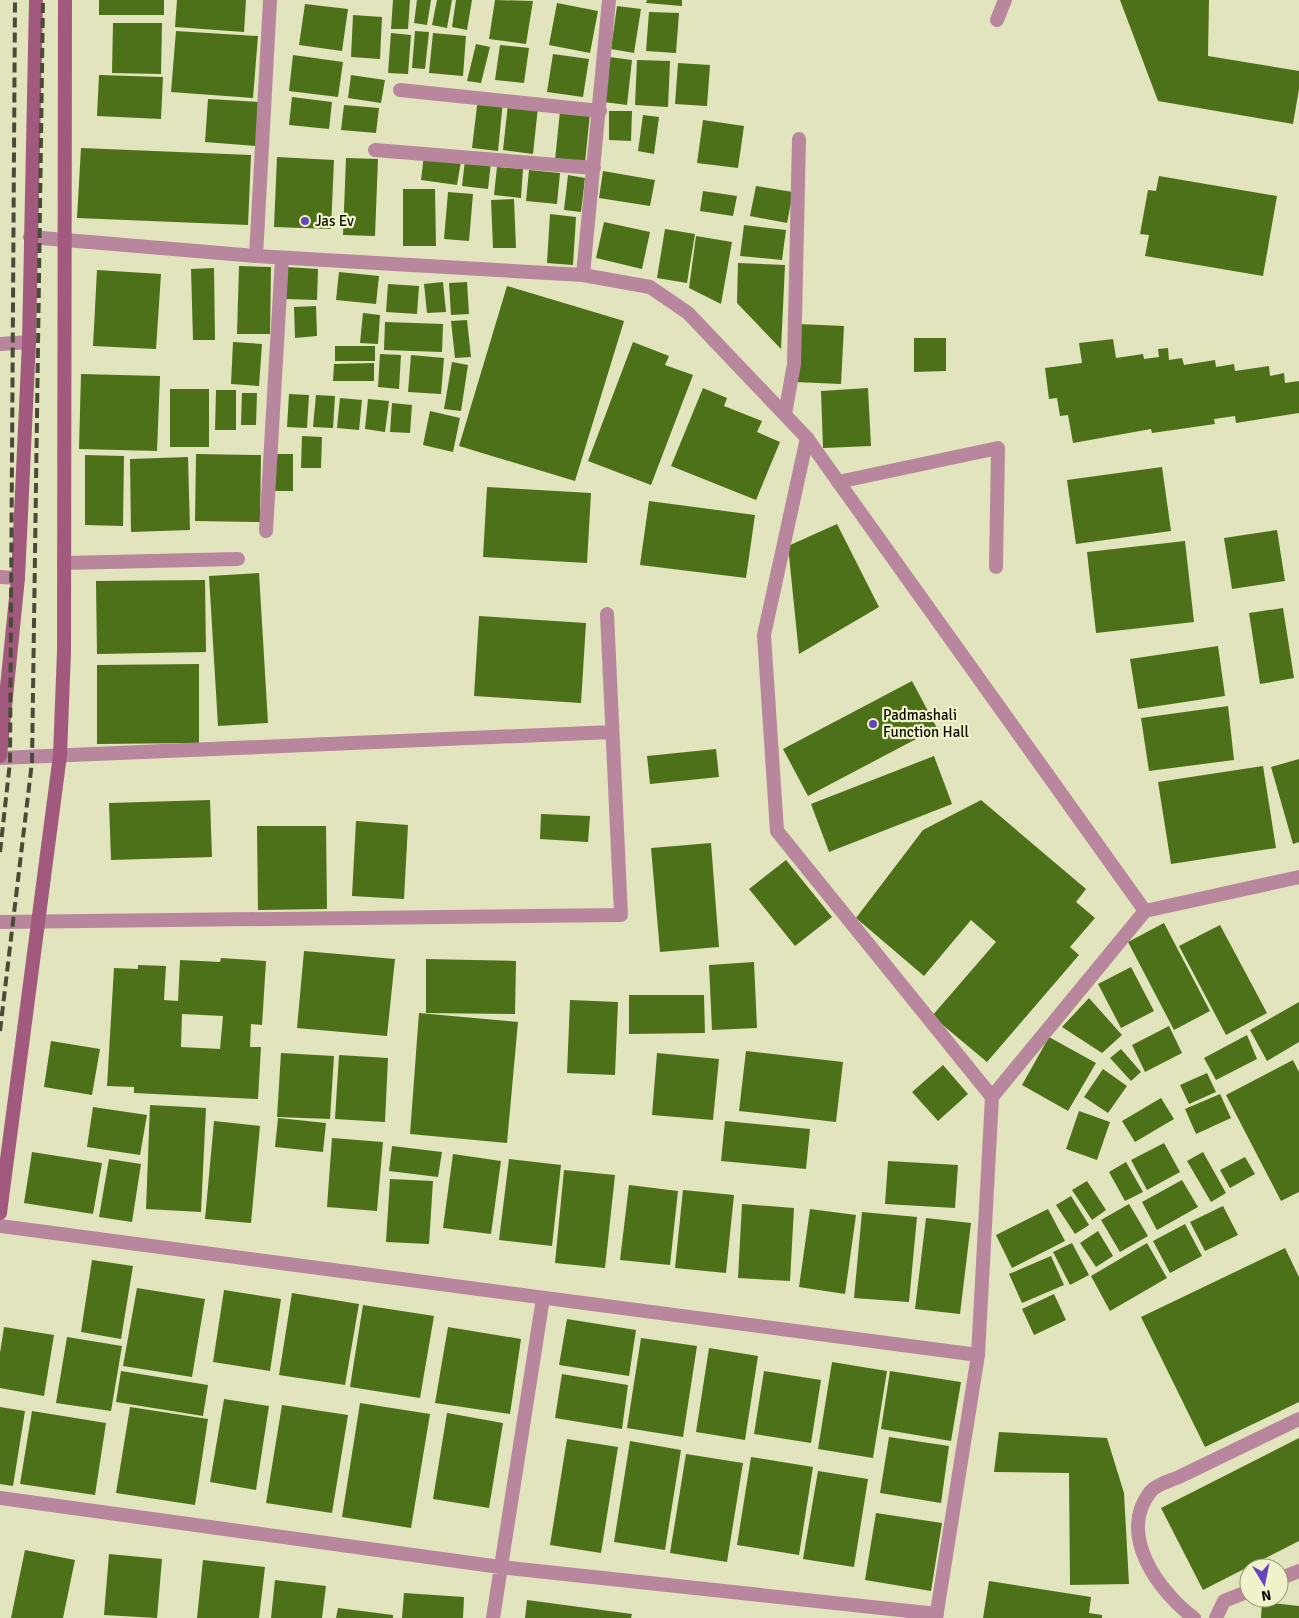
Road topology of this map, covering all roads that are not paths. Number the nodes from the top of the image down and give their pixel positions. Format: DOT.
graph roads {
  1 [pos="36,0"];
  2 [pos="65,0"];
  3 [pos="270,0"];
  4 [pos="609,0"];
  5 [pos="1005,0"];
  6 [pos="997,20"];
  7 [pos="400,90"];
  8 [pos="600,111"];
  9 [pos="799,139"];
  10 [pos="376,150"];
  11 [pos="594,168"];
  12 [pos="30,237"];
  13 [pos="64,239"];
  14 [pos="256,256"];
  15 [pos="282,258"];
  16 [pos="583,275"];
  17 [pos="29,342"];
  18 [pos="0,344"];
  19 [pos="785,414"];
  20 [pos="807,438"];
  21 [pos="838,482"];
  22 [pos="266,531"];
  23 [pos="238,559"];
  24 [pos="64,563"];
  25 [pos="996,567"];
  26 [pos="0,577"];
  27 [pos="18,578"];
  28 [pos="607,614"];
  29 [pos="612,732"];
  30 [pos="60,755"];
  31 [pos="0,757"];
  32 [pos="1299,876"];
  33 [pos="1145,911"];
  34 [pos="36,921"];
  35 [pos="0,922"];
  36 [pos="992,1097"];
  37 [pos="0,1213"];
  38 [pos="0,1226"];
  39 [pos="542,1298"];
  40 [pos="978,1355"];
  41 [pos="1299,1419"];
  42 [pos="0,1498"];
  43 [pos="500,1567"];
  44 [pos="1239,1595"];
  45 [pos="936,1616"];
  46 [pos="493,1618"];
  47 [pos="1194,1618"];
  48 [pos="1216,1618"];
  1 -- 12 [label="main road"];
  2 -- 13 [label="main road"];
  3 -- 14 [label="street"];
  4 -- 8 [label="street"];
  5 -- 6 [label="street"];
  7 -- 8 [label="street"];
  8 -- 11 [label="street"];
  9 -- 19 [label="street"];
  10 -- 11 [label="street"];
  11 -- 16 [label="street"];
  12 -- 13 [label="street"];
  12 -- 17 [label="main road"];
  13 -- 14 [label="street"];
  13 -- 24 [label="main road"];
  14 -- 15 [label="street"];
  15 -- 16 [label="street"];
  15 -- 22 [label="street"];
  16 -- 19 [label="street"];
  17 -- 18 [label="street"];
  17 -- 27 [label="main road"];
  19 -- 20 [label="street"];
  20 -- 21 [label="street"];
  20 -- 36 [label="street"];
  21 -- 25 [label="street"];
  21 -- 33 [label="street"];
  23 -- 24 [label="street"];
  24 -- 30 [label="main road"];
  26 -- 27 [label="street"];
  27 -- 31 [label="main road"];
  28 -- 29 [label="street"];
  29 -- 30 [label="street"];
  29 -- 34 [label="street"];
  30 -- 31 [label="street"];
  30 -- 34 [label="main road"];
  32 -- 33 [label="street"];
  33 -- 36 [label="street"];
  34 -- 35 [label="street"];
  34 -- 37 [label="main road"];
  36 -- 40 [label="street"];
  38 -- 39 [label="street"];
  39 -- 40 [label="street"];
  39 -- 43 [label="street"];
  40 -- 45 [label="street"];
  41 -- 47 [label="street"];
  42 -- 43 [label="street"];
  43 -- 45 [label="street"];
  43 -- 46 [label="street"];
  44 -- 48 [label="street"];
}
